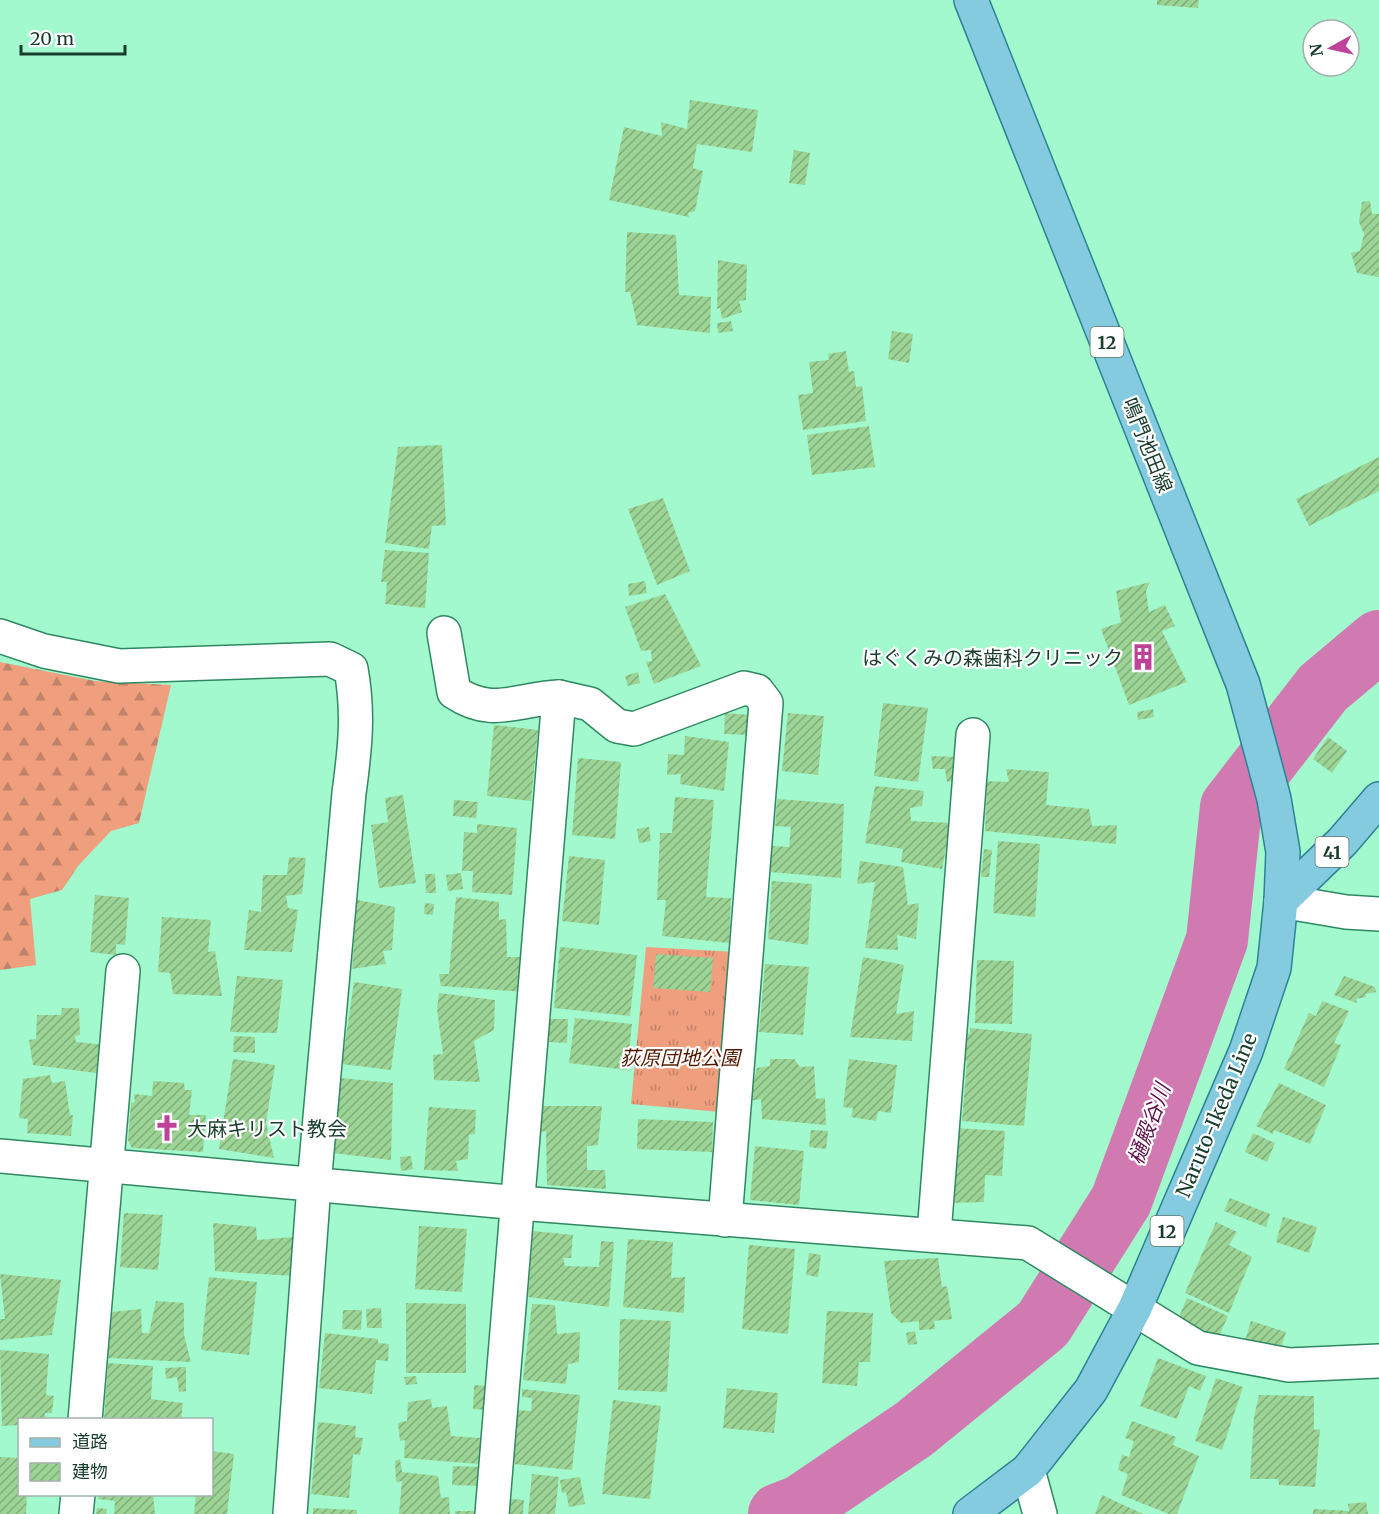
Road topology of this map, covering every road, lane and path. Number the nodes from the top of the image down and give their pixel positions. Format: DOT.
graph roads {
  1 [pos="971,0"];
  2 [pos="444,633"];
  3 [pos="0,636"];
  4 [pos="559,697"];
  5 [pos="973,735"];
  6 [pos="1379,799"];
  7 [pos="1281,901"];
  8 [pos="1379,914"];
  9 [pos="123,971"];
  10 [pos="0,1156"];
  11 [pos="107,1166"];
  12 [pos="314,1185"];
  13 [pos="519,1203"];
  14 [pos="725,1220"];
  15 [pos="933,1234"];
  16 [pos="1121,1300"];
  17 [pos="1379,1361"];
  18 [pos="85,1418"];
  19 [pos="1028,1470"];
  20 [pos="78,1496"];
  21 [pos="76,1514"];
  22 [pos="290,1514"];
  23 [pos="492,1514"];
  24 [pos="970,1514"];
  25 [pos="1040,1514"];
  1 -- 7 [label="main road, 鳴門池田線 / 12"];
  2 -- 4 [label="street"];
  3 -- 12 [label="street"];
  4 -- 13 [label="street"];
  4 -- 14 [label="street"];
  5 -- 15 [label="street"];
  6 -- 7 [label="main road, 41"];
  7 -- 8 [label="street"];
  7 -- 16 [label="main road, Naruto-Ikeda Line / 12"];
  9 -- 11 [label="street"];
  10 -- 11 [label="street"];
  11 -- 12 [label="street"];
  11 -- 18 [label="street"];
  12 -- 13 [label="street"];
  12 -- 22 [label="street"];
  13 -- 14 [label="street"];
  13 -- 23 [label="street"];
  14 -- 15 [label="street"];
  15 -- 16 [label="street"];
  16 -- 17 [label="street"];
  16 -- 19 [label="main road, Naruto-Ikeda Line / 12"];
  19 -- 24 [label="main road, Naruto-Ikeda Line / 12"];
  19 -- 25 [label="street"];
  20 -- 21 [label="street"];
}
